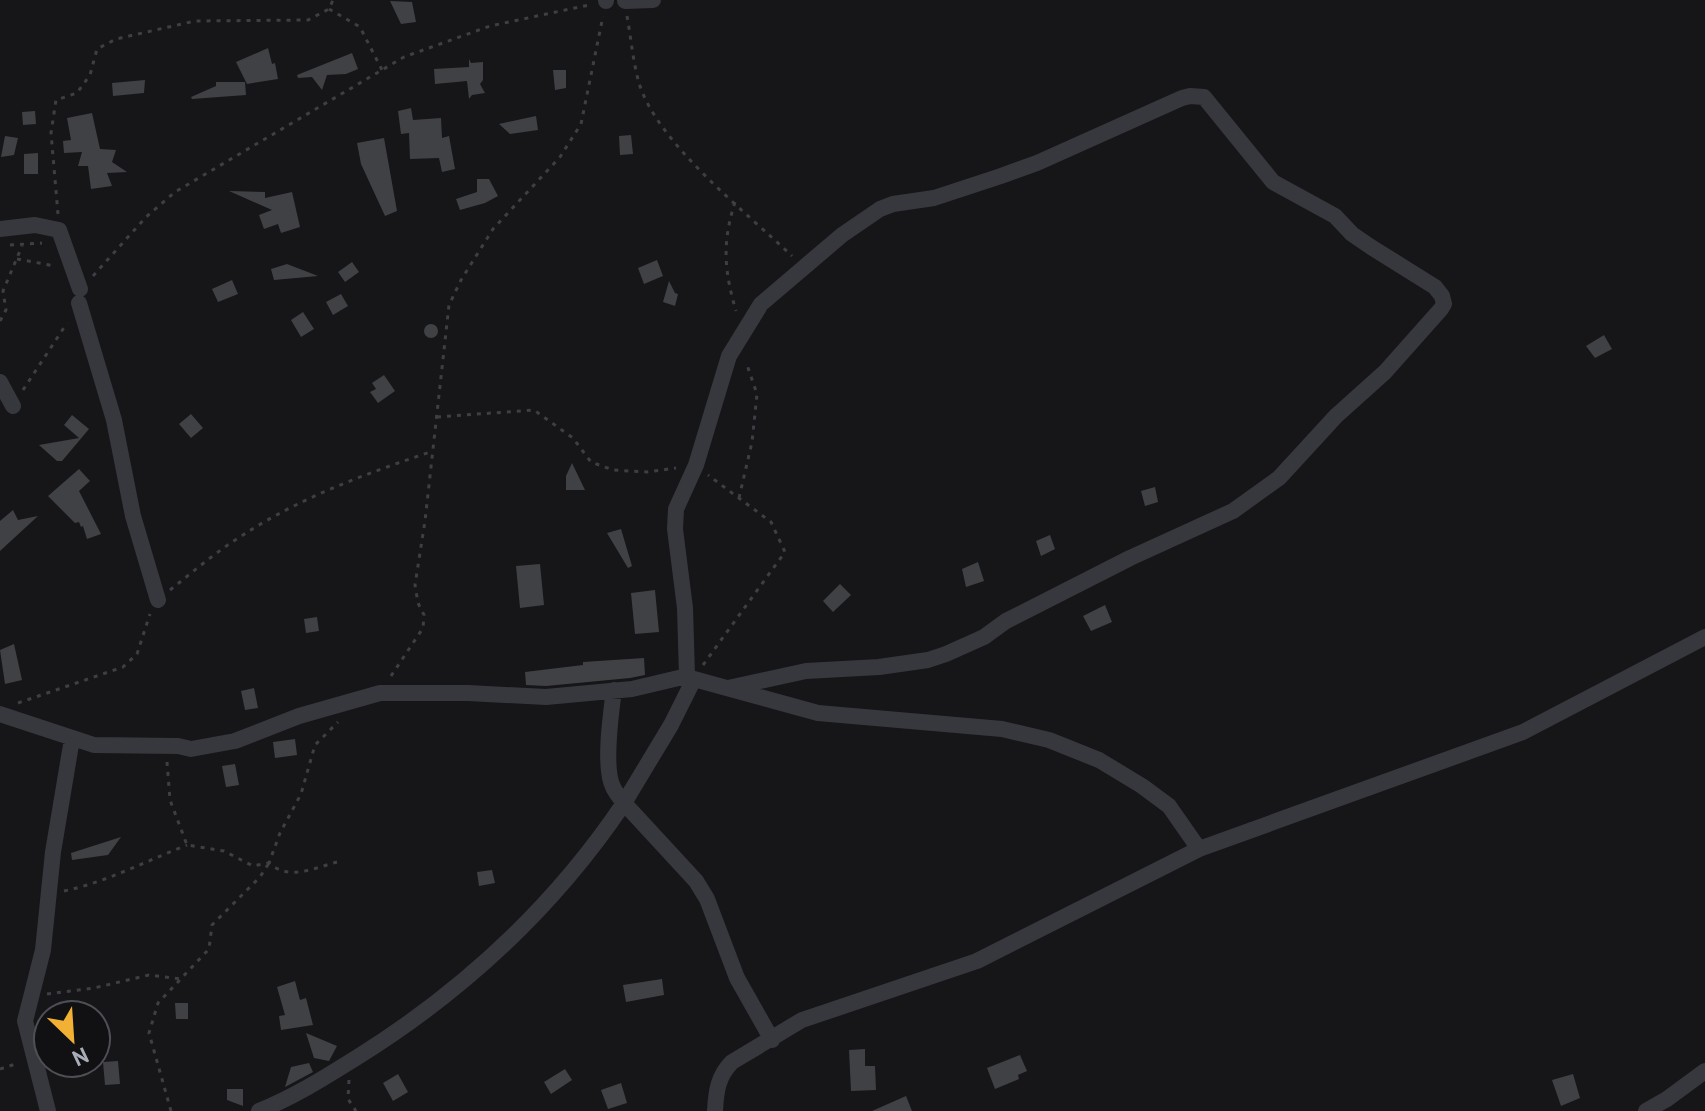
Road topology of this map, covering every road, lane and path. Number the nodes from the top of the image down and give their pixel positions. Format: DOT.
graph roads {
  1 [pos="333,0"];
  2 [pos="606,0"];
  3 [pos="625,0"];
  4 [pos="653,0"];
  5 [pos="329,9"];
  6 [pos="382,70"];
  7 [pos="25,227"];
  8 [pos="0,229"];
  9 [pos="59,230"];
  10 [pos="17,259"];
  11 [pos="803,267"];
  12 [pos="71,268"];
  13 [pos="80,296"];
  14 [pos="0,321"];
  15 [pos="0,382"];
  16 [pos="13,406"];
  17 [pos="437,417"];
  18 [pos="433,451"];
  19 [pos="696,465"];
  20 [pos="158,600"];
  21 [pos="1705,637"];
  22 [pos="691,677"];
  23 [pos="728,688"];
  24 [pos="614,690"];
  25 [pos="380,693"];
  26 [pos="7,709"];
  27 [pos="339,721"];
  28 [pos="72,739"];
  29 [pos="166,746"];
  30 [pos="624,803"];
  31 [pos="187,845"];
  32 [pos="1199,849"];
  33 [pos="337,862"];
  34 [pos="269,863"];
  35 [pos="49,894"];
  36 [pos="182,979"];
  37 [pos="31,996"];
  38 [pos="772,1040"];
  39 [pos="32,1049"];
  40 [pos="32,1058"];
  41 [pos="346,1064"];
  42 [pos="0,1069"];
  43 [pos="1705,1071"];
  44 [pos="40,1079"];
  45 [pos="48,1111"];
  46 [pos="171,1111"];
  47 [pos="259,1111"];
  48 [pos="356,1111"];
  49 [pos="715,1111"];
  50 [pos="1646,1111"];
  1 -- 5 [label="path"];
  2 -- 6 [label="path"];
  2 -- 17 [label="path"];
  3 -- 4 [label="street"];
  3 -- 11 [label="path"];
  5 -- 6 [label="path"];
  5 -- 9 [label="path"];
  6 -- 13 [label="path"];
  7 -- 8 [label="street"];
  7 -- 9 [label="street"];
  7 -- 10 [label="path"];
  9 -- 12 [label="street"];
  10 -- 12 [label="path"];
  10 -- 14 [label="path"];
  11 -- 19 [label="street"];
  11 -- 23 [label="street"];
  12 -- 13 [label="street"];
  13 -- 16 [label="path"];
  13 -- 20 [label="street"];
  15 -- 16 [label="street"];
  17 -- 18 [label="path"];
  17 -- 19 [label="path"];
  18 -- 20 [label="path"];
  18 -- 25 [label="path"];
  19 -- 22 [label="street"];
  19 -- 22 [label="path"];
  20 -- 26 [label="path"];
  21 -- 32 [label="street"];
  22 -- 23 [label="street"];
  22 -- 24 [label="street"];
  22 -- 30 [label="street"];
  23 -- 32 [label="street"];
  24 -- 25 [label="street"];
  24 -- 30 [label="street"];
  25 -- 29 [label="street"];
  26 -- 28 [label="street"];
  27 -- 34 [label="path"];
  28 -- 29 [label="street"];
  28 -- 35 [label="street"];
  29 -- 31 [label="path"];
  30 -- 38 [label="street"];
  30 -- 41 [label="street"];
  31 -- 34 [label="path"];
  31 -- 35 [label="path"];
  32 -- 38 [label="street"];
  33 -- 34 [label="path"];
  34 -- 36 [label="path"];
  35 -- 37 [label="street"];
  36 -- 37 [label="path"];
  36 -- 46 [label="path"];
  37 -- 39 [label="street"];
  38 -- 49 [label="street"];
  40 -- 42 [label="path"];
  41 -- 47 [label="street"];
  41 -- 48 [label="path"];
  43 -- 50 [label="street"];
  44 -- 45 [label="street"];
}
